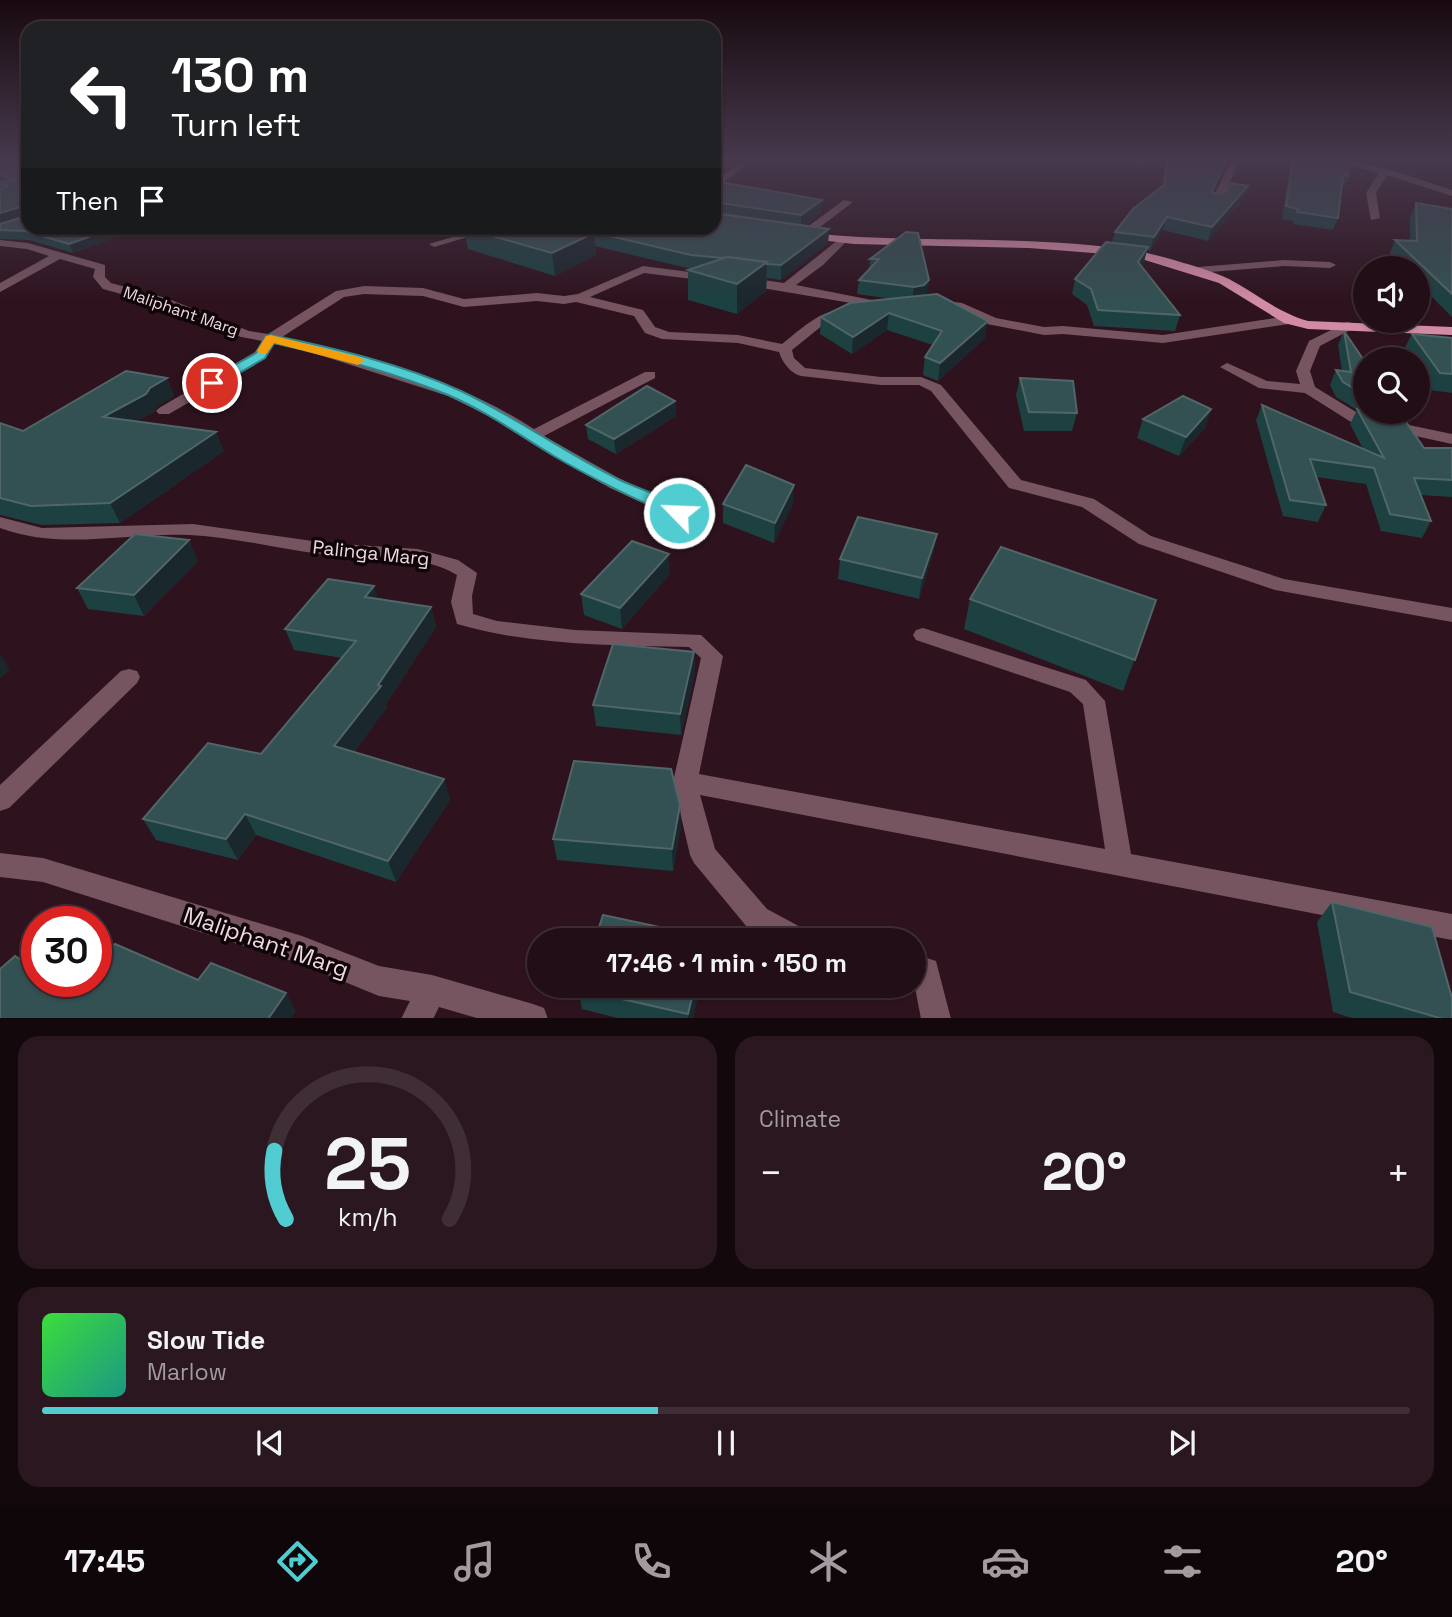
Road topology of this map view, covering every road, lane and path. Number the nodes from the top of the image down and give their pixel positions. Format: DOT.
graph roads {
  1 [pos="841,207"];
  2 [pos="1373,207"];
  3 [pos="1375,218"];
  4 [pos="798,234"];
  5 [pos="468,235"];
  6 [pos="843,239"];
  7 [pos="0,243"];
  8 [pos="435,244"];
  9 [pos="57,256"];
  10 [pos="1330,265"];
  11 [pos="1198,270"];
  12 [pos="786,287"];
  13 [pos="0,288"];
  14 [pos="578,298"];
  15 [pos="922,305"];
  16 [pos="1289,320"];
  17 [pos="1347,326"];
  18 [pos="1452,331"];
  19 [pos="271,339"];
  20 [pos="785,349"];
  21 [pos="1227,368"];
  22 [pos="650,375"];
  23 [pos="1309,389"];
  24 [pos="164,411"];
  25 [pos="533,436"];
  26 [pos="1452,439"];
  27 [pos="679,513"];
  28 [pos="0,522"];
  29 [pos="1452,615"];
  30 [pos="923,635"];
  31 [pos="129,677"];
  32 [pos="685,782"];
  33 [pos="0,801"];
  34 [pos="1120,864"];
  35 [pos="0,865"];
  36 [pos="1452,927"];
  37 [pos="775,928"];
  38 [pos="926,971"];
  39 [pos="432,990"];
  40 [pos="416,1018"];
  41 [pos="533,1018"];
  42 [pos="936,1018"];
  1 -- 4 [label="street"];
  2 -- 3 [label="street"];
  4 -- 6 [label="main road"];
  5 -- 8 [label="street"];
  6 -- 11 [label="main road"];
  6 -- 12 [label="street"];
  7 -- 9 [label="street, Maliphant Marg"];
  9 -- 13 [label="street"];
  9 -- 19 [label="street, Maliphant Marg"];
  10 -- 11 [label="street"];
  11 -- 16 [label="main road"];
  12 -- 14 [label="street"];
  12 -- 20 [label="street"];
  14 -- 19 [label="street"];
  14 -- 20 [label="street"];
  15 -- 16 [label="street"];
  16 -- 17 [label="main road"];
  17 -- 18 [label="main road"];
  17 -- 23 [label="street"];
  19 -- 24 [label="street"];
  19 -- 25 [label="street, Maliphant Marg"];
  20 -- 29 [label="street"];
  21 -- 23 [label="street"];
  22 -- 25 [label="street"];
  23 -- 26 [label="street"];
  25 -- 27 [label="street, Maliphant Marg"];
  28 -- 32 [label="street, Palinga Marg"];
  30 -- 34 [label="street"];
  31 -- 33 [label="street"];
  32 -- 34 [label="street"];
  32 -- 37 [label="street"];
  34 -- 36 [label="street"];
  35 -- 39 [label="street, Maliphant Marg"];
  38 -- 42 [label="street"];
  39 -- 40 [label="street"];
  39 -- 41 [label="street, Maliphant Marg"];
}
